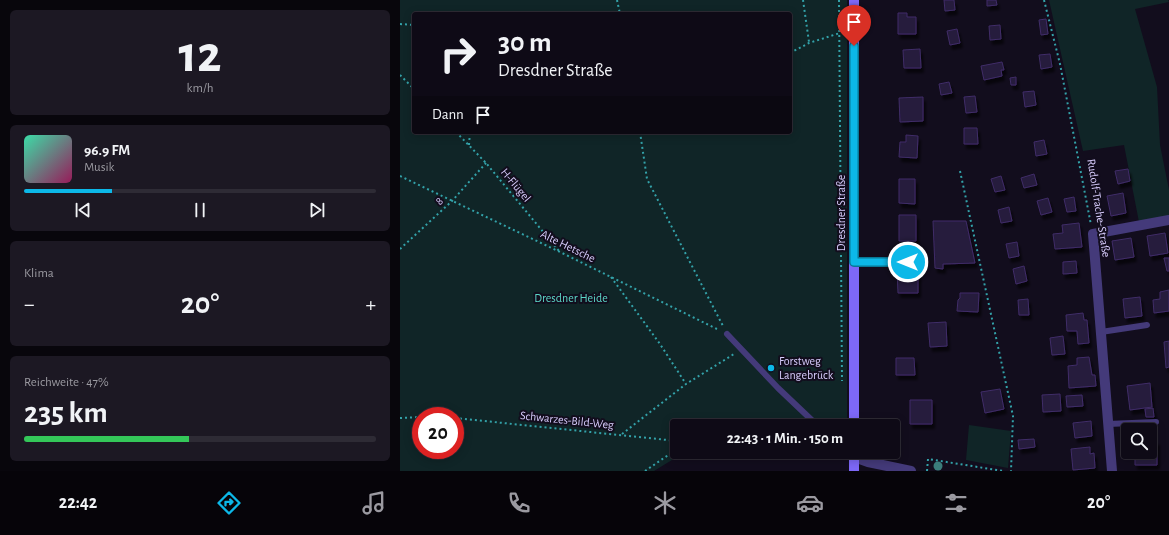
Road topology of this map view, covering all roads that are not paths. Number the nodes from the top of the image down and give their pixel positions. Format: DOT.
graph roads {
  1 [pos="854,0"];
  2 [pos="1169,220"];
  3 [pos="854,262"];
  4 [pos="922,262"];
  5 [pos="1146,325"];
  6 [pos="1101,332"];
  7 [pos="727,334"];
  8 [pos="811,419"];
  9 [pos="854,419"];
  10 [pos="1156,422"];
  11 [pos="1108,424"];
  12 [pos="853,459"];
  13 [pos="862,459"];
  14 [pos="854,471"];
  15 [pos="911,471"];
  16 [pos="1112,471"];
  1 -- 3 [label="main road, Dresdner Straße"];
  2 -- 6 [label="street, Rudolf-Trache-Straße"];
  3 -- 4 [label="lane"];
  3 -- 9 [label="main road, Dresdner Straße"];
  5 -- 6 [label="lane"];
  6 -- 11 [label="street, Rudolf-Trache-Straße"];
  7 -- 8 [label="lane"];
  10 -- 11 [label="lane"];
  11 -- 16 [label="street, Rudolf-Trache-Straße"];
  12 -- 14 [label="main road"];
  13 -- 15 [label="street"];
}
